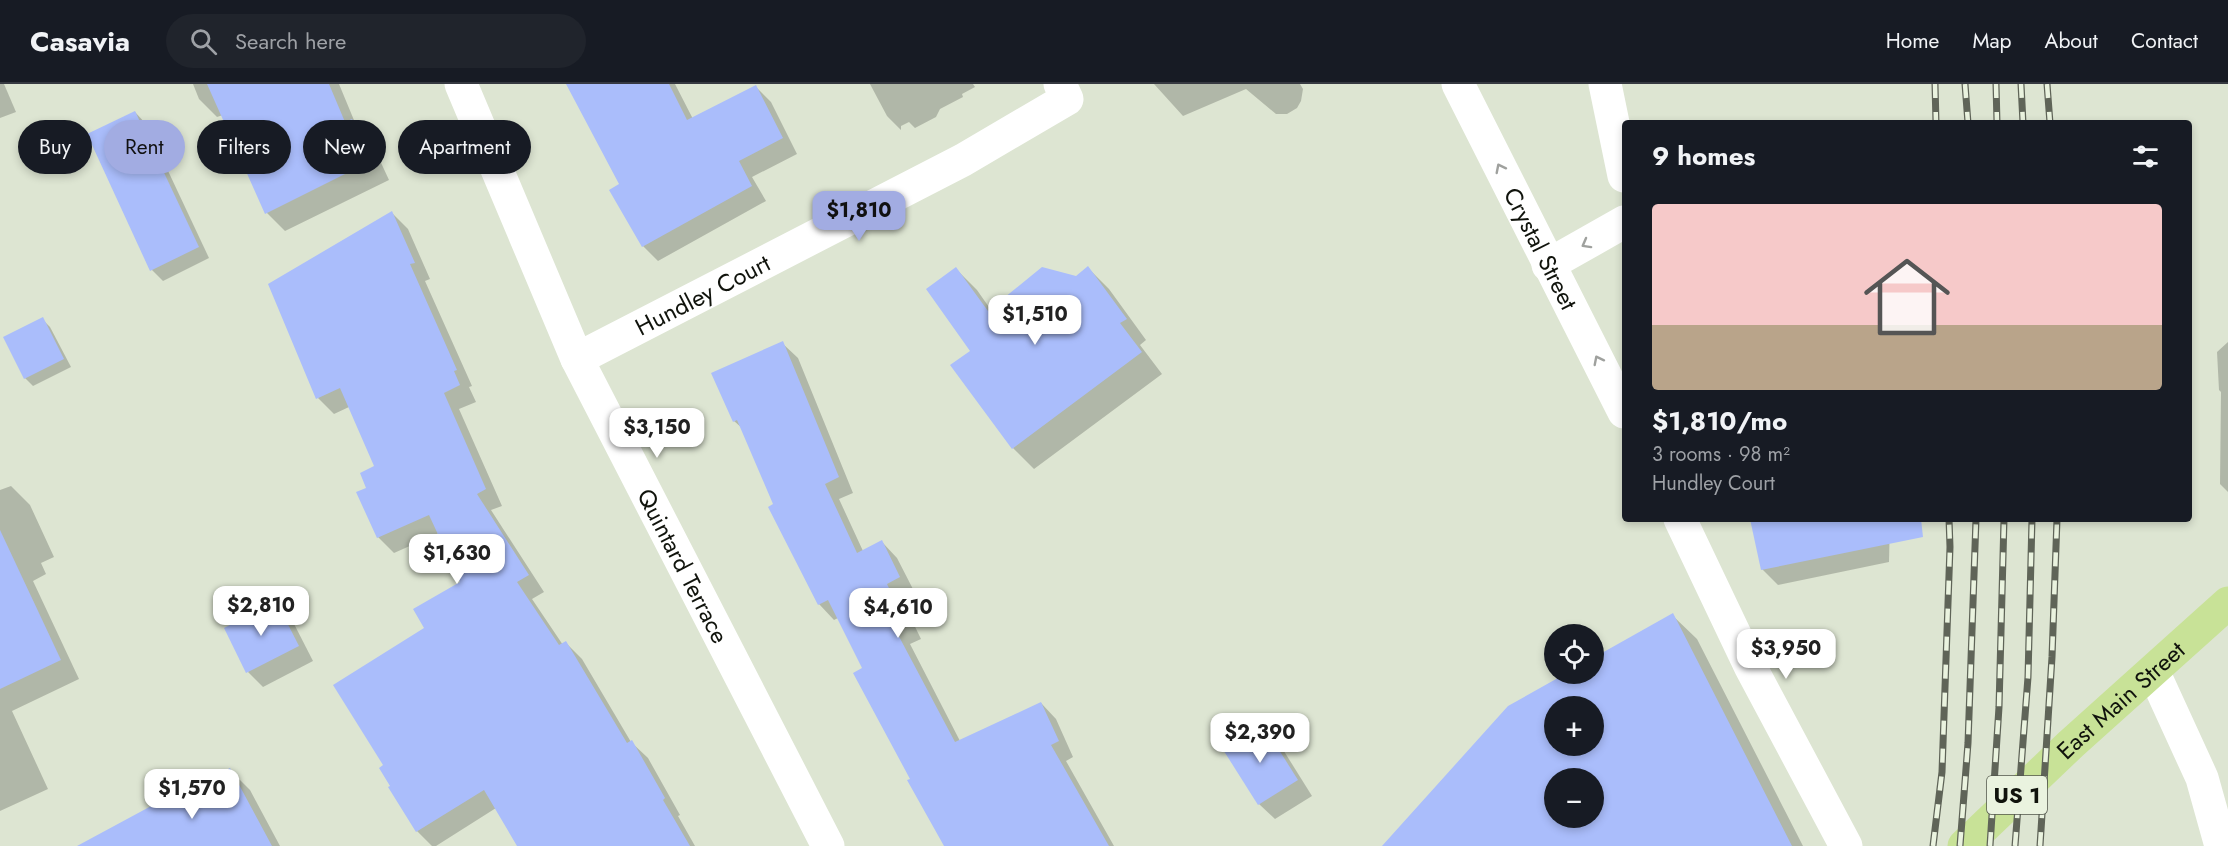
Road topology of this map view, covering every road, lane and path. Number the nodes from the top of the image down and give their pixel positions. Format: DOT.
graph roads {
  1 [pos="461,84"];
  2 [pos="1060,84"];
  3 [pos="1458,84"];
  4 [pos="1605,84"];
  5 [pos="1622,166"];
  6 [pos="1622,223"];
  7 [pos="1548,265"];
  8 [pos="577,359"];
  9 [pos="1622,408"];
  10 [pos="1685,524"];
  11 [pos="2228,603"];
  12 [pos="2153,671"];
  13 [pos="828,846"];
  14 [pos="1846,846"];
  15 [pos="1964,846"];
  16 [pos="2221,846"];
  1 -- 8 [label="street, Quintard Terrace"];
  2 -- 8 [label="street, Hundley Court"];
  7 -- 3 [label="street, Crystal Street, one-way"];
  4 -- 5 [label="street"];
  6 -- 7 [label="street, one-way"];
  9 -- 7 [label="street, Crystal Street, one-way"];
  8 -- 13 [label="street, Quintard Terrace"];
  10 -- 14 [label="street"];
  11 -- 12 [label="main road, East Main Street / US 1"];
  12 -- 15 [label="main road, East Main Street / US 1"];
  12 -- 16 [label="street"];
}
